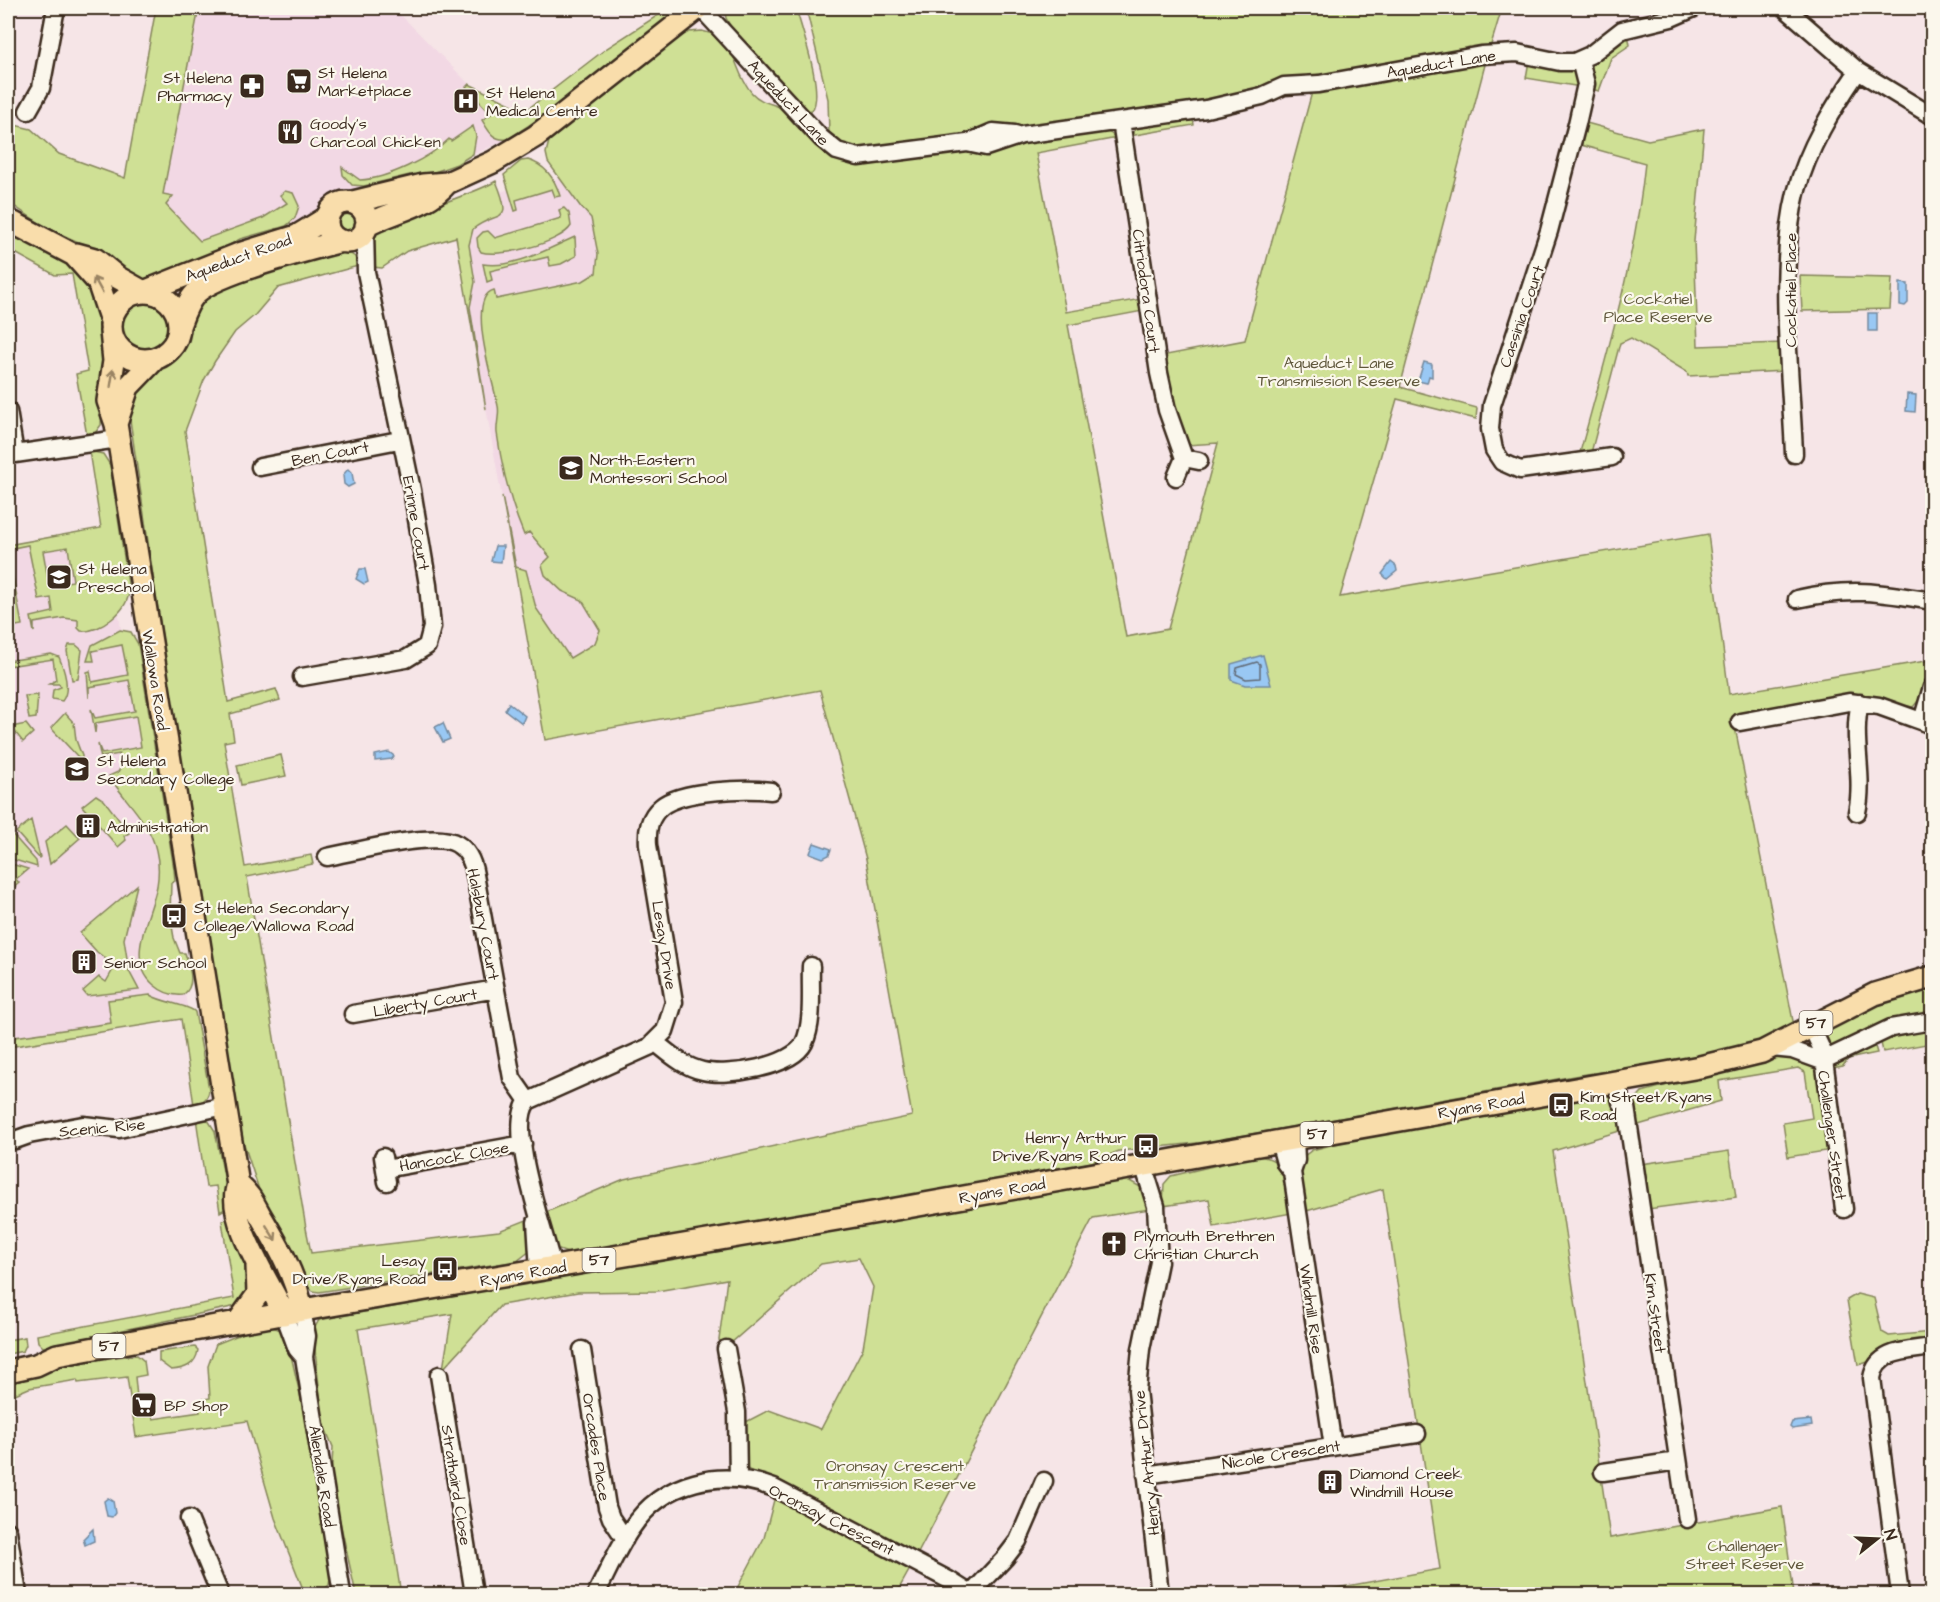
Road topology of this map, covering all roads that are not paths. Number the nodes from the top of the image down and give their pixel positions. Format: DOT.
graph roads {
  1 [pos="56,8"];
  2 [pos="699,8"];
  3 [pos="1694,8"];
  4 [pos="1785,8"];
  5 [pos="1580,60"];
  6 [pos="1858,71"];
  7 [pos="28,111"];
  8 [pos="1932,116"];
  9 [pos="1121,121"];
  10 [pos="447,183"];
  11 [pos="352,202"];
  12 [pos="327,217"];
  13 [pos="8,220"];
  14 [pos="366,228"];
  15 [pos="343,241"];
  16 [pos="74,255"];
  17 [pos="366,272"];
  18 [pos="144,291"];
  19 [pos="111,326"];
  20 [pos="179,326"];
  21 [pos="156,358"];
  22 [pos="8,411"];
  23 [pos="117,431"];
  24 [pos="399,440"];
  25 [pos="11,454"];
  26 [pos="1794,454"];
  27 [pos="1612,456"];
  28 [pos="260,467"];
  29 [pos="1176,477"];
  30 [pos="1797,599"];
  31 [pos="1932,601"];
  32 [pos="302,677"];
  33 [pos="1932,687"];
  34 [pos="1860,703"];
  35 [pos="1740,722"];
  36 [pos="1927,723"];
  37 [pos="771,791"];
  38 [pos="1857,812"];
  39 [pos="327,857"];
  40 [pos="811,965"];
  41 [pos="1932,977"];
  42 [pos="496,989"];
  43 [pos="353,1014"];
  44 [pos="1932,1021"];
  45 [pos="1807,1028"];
  46 [pos="656,1043"];
  47 [pos="1771,1048"];
  48 [pos="1822,1061"];
  49 [pos="1622,1080"];
  50 [pos="528,1101"];
  51 [pos="225,1106"];
  52 [pos="1287,1139"];
  53 [pos="13,1141"];
  54 [pos="523,1144"];
  55 [pos="1148,1163"];
  56 [pos="385,1169"];
  57 [pos="238,1185"];
  58 [pos="1845,1209"];
  59 [pos="257,1266"];
  60 [pos="546,1269"];
  61 [pos="293,1312"];
  62 [pos="238,1322"];
  63 [pos="1932,1347"];
  64 [pos="726,1349"];
  65 [pos="582,1350"];
  66 [pos="57,1355"];
  67 [pos="8,1357"];
  68 [pos="8,1371"];
  69 [pos="439,1375"];
  70 [pos="1417,1434"];
  71 [pos="1333,1447"];
  72 [pos="1678,1461"];
  73 [pos="1603,1472"];
  74 [pos="1146,1475"];
  75 [pos="738,1479"];
  76 [pos="1044,1481"];
  77 [pos="189,1519"];
  78 [pos="1687,1519"];
  79 [pos="8,1532"];
  80 [pos="625,1539"];
  81 [pos="18,1594"];
  82 [pos="220,1594"];
  83 [pos="342,1594"];
  84 [pos="474,1594"];
  85 [pos="596,1594"];
  86 [pos="971,1594"];
  87 [pos="1160,1594"];
  88 [pos="1900,1594"];
  1 -- 7 [label="street"];
  2 -- 9 [label="street, Aqueduct Lane"];
  2 -- 10 [label="main road"];
  3 -- 5 [label="street"];
  4 -- 6 [label="street"];
  5 -- 9 [label="street, Aqueduct Lane"];
  5 -- 27 [label="street, Cassinia Court"];
  6 -- 8 [label="street"];
  6 -- 26 [label="street, Cockatiel Place"];
  9 -- 29 [label="street, Citriodora Court"];
  10 -- 11 [label="main road"];
  10 -- 14 [label="main road"];
  11 -- 12 [label="main road"];
  11 -- 14 [label="main road"];
  12 -- 15 [label="main road"];
  12 -- 18 [label="main road, Aqueduct Road"];
  13 -- 16 [label="main road"];
  14 -- 15 [label="main road"];
  14 -- 17 [label="street, Erinne Court"];
  15 -- 17 [label="street, Erinne Court"];
  15 -- 20 [label="main road, Aqueduct Road"];
  16 -- 18 [label="main road"];
  19 -- 16 [label="main road, one-way"];
  17 -- 24 [label="street, Erinne Court"];
  18 -- 19 [label="main road"];
  18 -- 20 [label="main road"];
  19 -- 21 [label="main road"];
  23 -- 19 [label="main road, Wallowa Road, one-way"];
  20 -- 21 [label="main road"];
  21 -- 23 [label="main road, Wallowa Road"];
  22 -- 25 [label="street"];
  23 -- 25 [label="street"];
  23 -- 51 [label="main road, Wallowa Road"];
  24 -- 28 [label="street, Ben Court"];
  24 -- 32 [label="street, Erinne Court"];
  30 -- 31 [label="street"];
  33 -- 36 [label="street"];
  34 -- 35 [label="street"];
  34 -- 36 [label="street"];
  34 -- 38 [label="street"];
  37 -- 46 [label="street, Lesay Drive"];
  39 -- 42 [label="street, Halsbury Court"];
  40 -- 46 [label="street"];
  41 -- 45 [label="main road, Ryans Road / 57"];
  42 -- 43 [label="street, Liberty Court"];
  42 -- 50 [label="street, Halsbury Court"];
  44 -- 48 [label="street"];
  45 -- 47 [label="main road, Ryans Road / 57"];
  45 -- 48 [label="street, Challenger Street"];
  46 -- 50 [label="street"];
  47 -- 48 [label="street, Challenger Street"];
  47 -- 49 [label="main road, Ryans Road / 57"];
  48 -- 58 [label="street, Challenger Street"];
  49 -- 52 [label="main road, Ryans Road / 57"];
  49 -- 72 [label="street, Kim Street"];
  50 -- 54 [label="street"];
  51 -- 53 [label="street, Scenic Rise"];
  51 -- 57 [label="main road, Wallowa Road"];
  52 -- 55 [label="main road, Ryans Road / 57"];
  52 -- 71 [label="street, Windmill Rise"];
  54 -- 56 [label="street, Hancock Close"];
  54 -- 60 [label="street"];
  55 -- 60 [label="main road, Ryans Road / 57"];
  55 -- 74 [label="street, Henry Arthur Drive"];
  57 -- 59 [label="main road, Wallowa Road"];
  57 -- 61 [label="main road, Wallowa Road, one-way"];
  59 -- 61 [label="main road, Wallowa Road"];
  59 -- 62 [label="main road"];
  60 -- 61 [label="main road, Ryans Road / 57"];
  61 -- 62 [label="main road, Ryans Road / 57"];
  61 -- 83 [label="street, Allendale Road"];
  62 -- 66 [label="main road, Ryans Road / 57"];
  63 -- 88 [label="street"];
  64 -- 75 [label="street"];
  65 -- 80 [label="street, Orcades Place"];
  66 -- 67 [label="main road, Ryans Road / 57"];
  66 -- 68 [label="main road, Ryans Road / 57"];
  69 -- 84 [label="street, Strathaird Close"];
  70 -- 71 [label="street, Nicole Crescent"];
  71 -- 74 [label="street, Nicole Crescent"];
  72 -- 73 [label="street"];
  72 -- 78 [label="street, Kim Street"];
  74 -- 87 [label="street, Henry Arthur Drive"];
  75 -- 80 [label="street, Oronsay Crescent"];
  75 -- 86 [label="street, Oronsay Crescent"];
  76 -- 86 [label="street"];
  77 -- 82 [label="street"];
  79 -- 81 [label="street"];
  80 -- 85 [label="street, Oronsay Crescent"];
}
